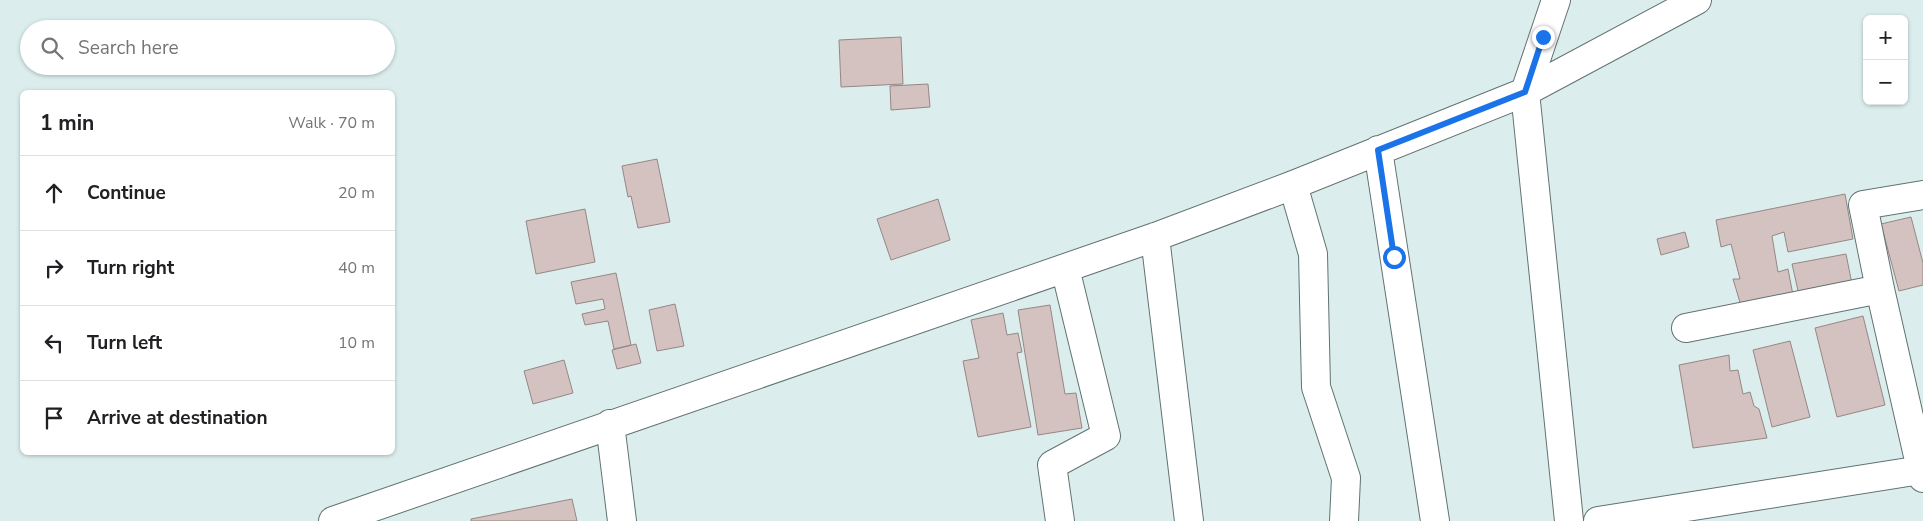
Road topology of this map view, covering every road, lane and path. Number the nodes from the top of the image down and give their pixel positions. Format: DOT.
graph roads {
  1 [pos="1556,0"];
  2 [pos="1697,0"];
  3 [pos="1525,92"];
  4 [pos="1378,150"];
  5 [pos="1293,185"];
  6 [pos="1923,195"];
  7 [pos="1154,237"];
  8 [pos="1065,268"];
  9 [pos="1880,289"];
  10 [pos="1686,328"];
  11 [pos="610,424"];
  12 [pos="1922,474"];
  13 [pos="332,521"];
  14 [pos="622,521"];
  15 [pos="1060,521"];
  16 [pos="1189,521"];
  17 [pos="1344,521"];
  18 [pos="1435,521"];
  19 [pos="1569,521"];
  20 [pos="1598,521"];
  1 -- 3 [label="street"];
  2 -- 3 [label="street"];
  3 -- 4 [label="street"];
  3 -- 19 [label="street"];
  4 -- 5 [label="street"];
  4 -- 18 [label="street"];
  5 -- 7 [label="street"];
  5 -- 17 [label="street"];
  6 -- 9 [label="street"];
  7 -- 8 [label="street"];
  7 -- 16 [label="street"];
  8 -- 11 [label="street"];
  8 -- 15 [label="street"];
  9 -- 10 [label="street"];
  9 -- 12 [label="street"];
  11 -- 13 [label="street"];
  11 -- 14 [label="street"];
  12 -- 20 [label="street"];
}
